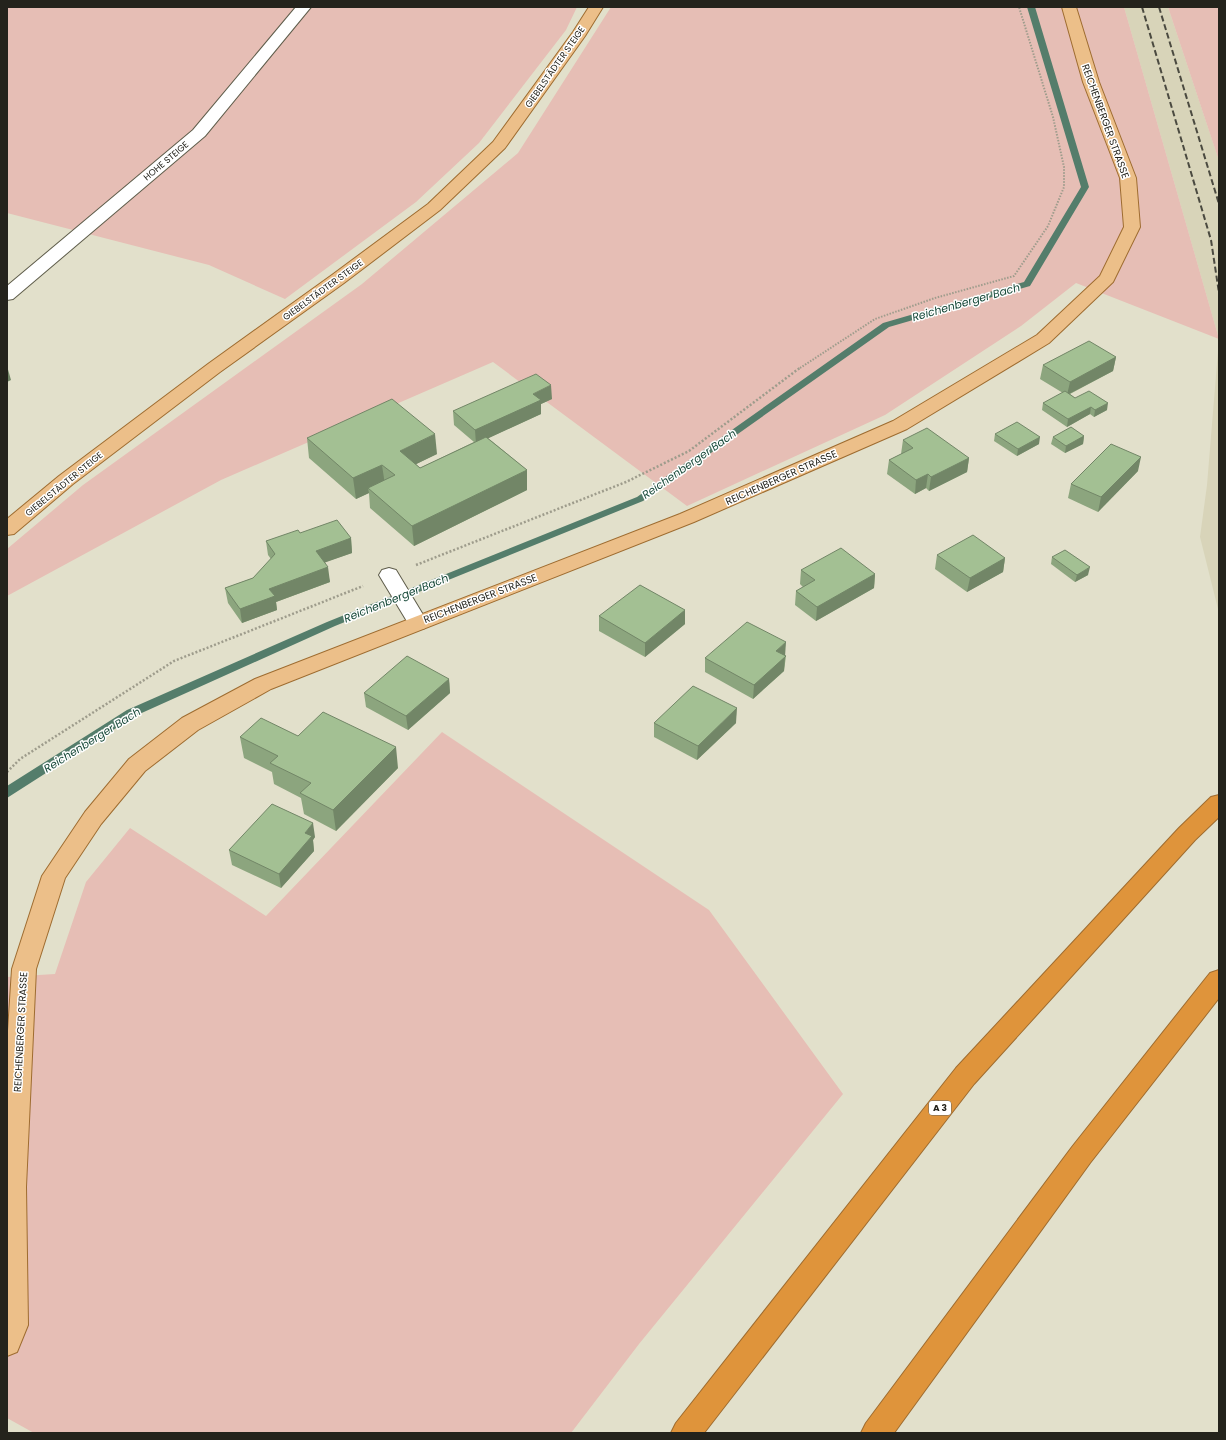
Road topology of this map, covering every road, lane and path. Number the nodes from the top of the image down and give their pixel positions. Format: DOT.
graph roads {
  1 [pos="304,7"];
  2 [pos="596,7"];
  3 [pos="1019,7"];
  4 [pos="1069,7"];
  5 [pos="7,294"];
  6 [pos="7,529"];
  7 [pos="391,578"];
  8 [pos="414,616"];
  9 [pos="7,772"];
  10 [pos="1219,803"];
  11 [pos="1219,980"];
  12 [pos="7,1343"];
  13 [pos="686,1433"];
  14 [pos="876,1433"];
  1 -- 5 [label="lane, HOHE STEIGE"];
  2 -- 6 [label="main road, GIEBELSTÄDTER STEIGE"];
  3 -- 7 [label="path"];
  4 -- 8 [label="main road, REICHENBERGER STRASSE"];
  7 -- 8 [label="lane"];
  7 -- 9 [label="path"];
  8 -- 12 [label="main road, REICHENBERGER STRASSE"];
  10 -- 13 [label="highway, A 3"];
  11 -- 14 [label="highway"];
}
